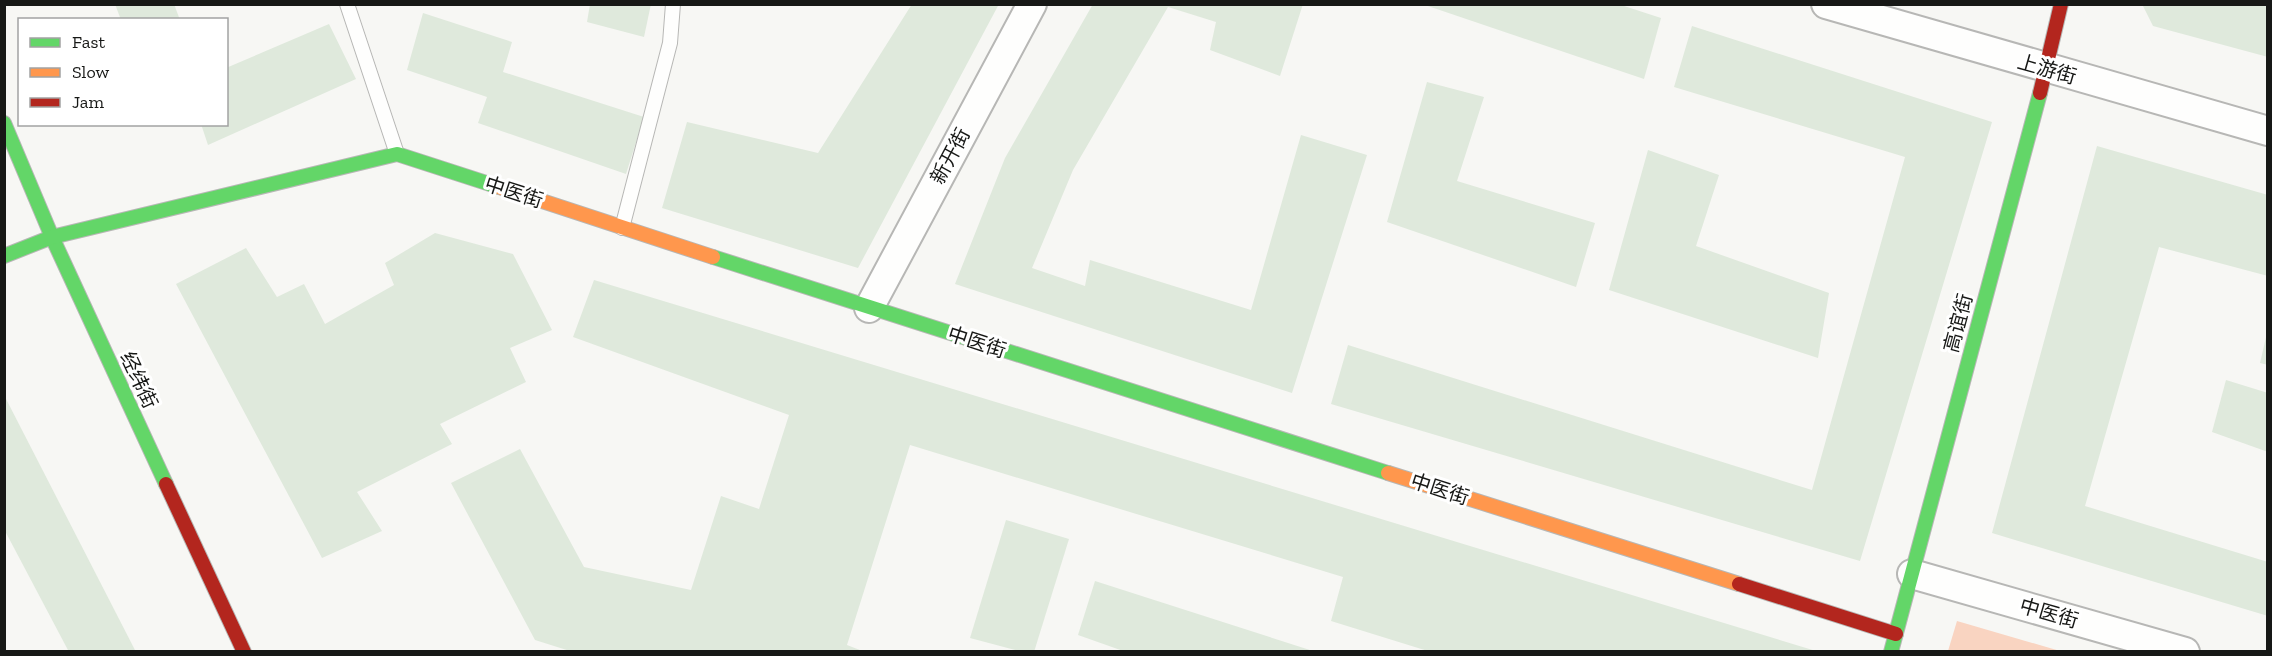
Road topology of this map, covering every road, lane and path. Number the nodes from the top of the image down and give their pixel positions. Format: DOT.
graph roads {
  1 [pos="347,4"];
  2 [pos="673,4"];
  3 [pos="1032,4"];
  4 [pos="1826,4"];
  5 [pos="2061,4"];
  6 [pos="2046,69"];
  7 [pos="4,123"];
  8 [pos="2268,131"];
  9 [pos="397,154"];
  10 [pos="622,228"];
  11 [pos="52,237"];
  12 [pos="4,256"];
  13 [pos="869,308"];
  14 [pos="1912,574"];
  15 [pos="1896,634"];
  16 [pos="244,651"];
  17 [pos="1891,651"];
  18 [pos="2185,651"];
  1 -- 9 [label="lane"];
  2 -- 10 [label="lane"];
  3 -- 13 [label="street, 新开街"];
  4 -- 6 [label="street, 上游街"];
  5 -- 6 [label="street, 高谊街"];
  6 -- 8 [label="street, 上游街"];
  6 -- 14 [label="street, 高谊街"];
  7 -- 11 [label="street, 经纬街"];
  9 -- 10 [label="street, 中医街"];
  9 -- 11 [label="street"];
  10 -- 13 [label="street, 中医街"];
  11 -- 12 [label="street"];
  11 -- 16 [label="street, 经纬街"];
  13 -- 15 [label="street, 中医街"];
  14 -- 15 [label="street, 高谊街"];
  14 -- 18 [label="street, 中医街"];
  15 -- 17 [label="street, 高谊街"];
}
